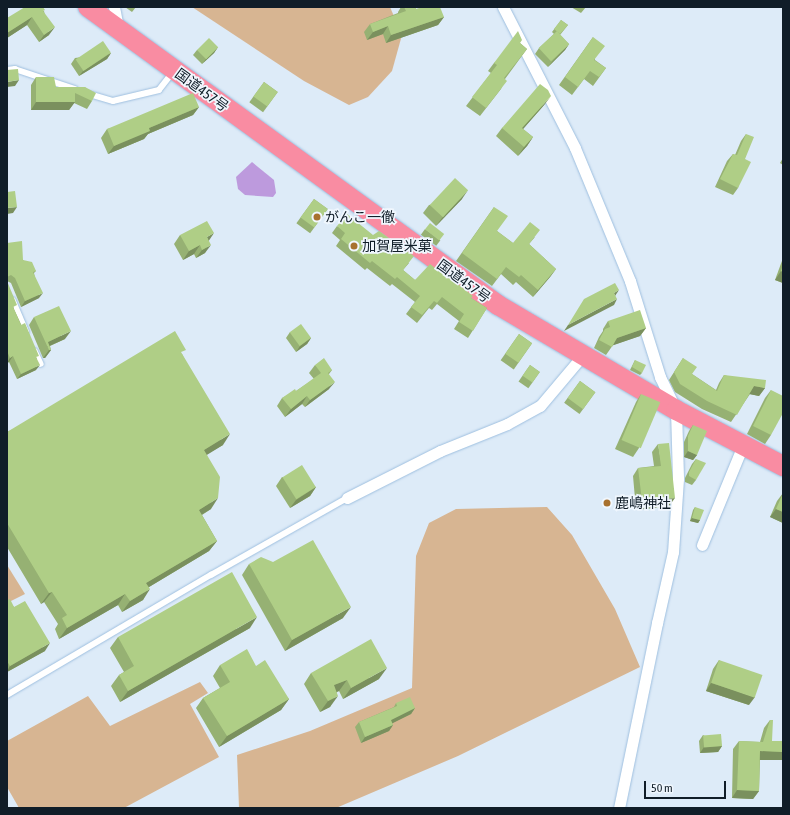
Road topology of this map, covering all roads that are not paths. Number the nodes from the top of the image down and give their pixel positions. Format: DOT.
graph roads {
  1 [pos="88,7"];
  2 [pos="114,7"];
  3 [pos="504,7"];
  4 [pos="118,29"];
  5 [pos="7,70"];
  6 [pos="175,70"];
  7 [pos="10,292"];
  8 [pos="28,335"];
  9 [pos="31,342"];
  10 [pos="583,355"];
  11 [pos="41,364"];
  12 [pos="676,410"];
  13 [pos="743,445"];
  14 [pos="783,466"];
  15 [pos="347,498"];
  16 [pos="702,545"];
  17 [pos="7,695"];
  18 [pos="619,808"];
  1 -- 4 [label="highway, 国道457号"];
  2 -- 4 [label="street"];
  3 -- 12 [label="street"];
  4 -- 6 [label="highway, 国道457号"];
  5 -- 6 [label="lane"];
  6 -- 10 [label="highway, 国道457号"];
  7 -- 8 [label="lane"];
  9 -- 11 [label="lane"];
  10 -- 12 [label="highway, 国道457号"];
  10 -- 15 [label="street"];
  12 -- 13 [label="highway, 国道457号"];
  12 -- 18 [label="street"];
  13 -- 14 [label="highway, 国道457号"];
  13 -- 16 [label="street"];
  15 -- 17 [label="lane"];
}
